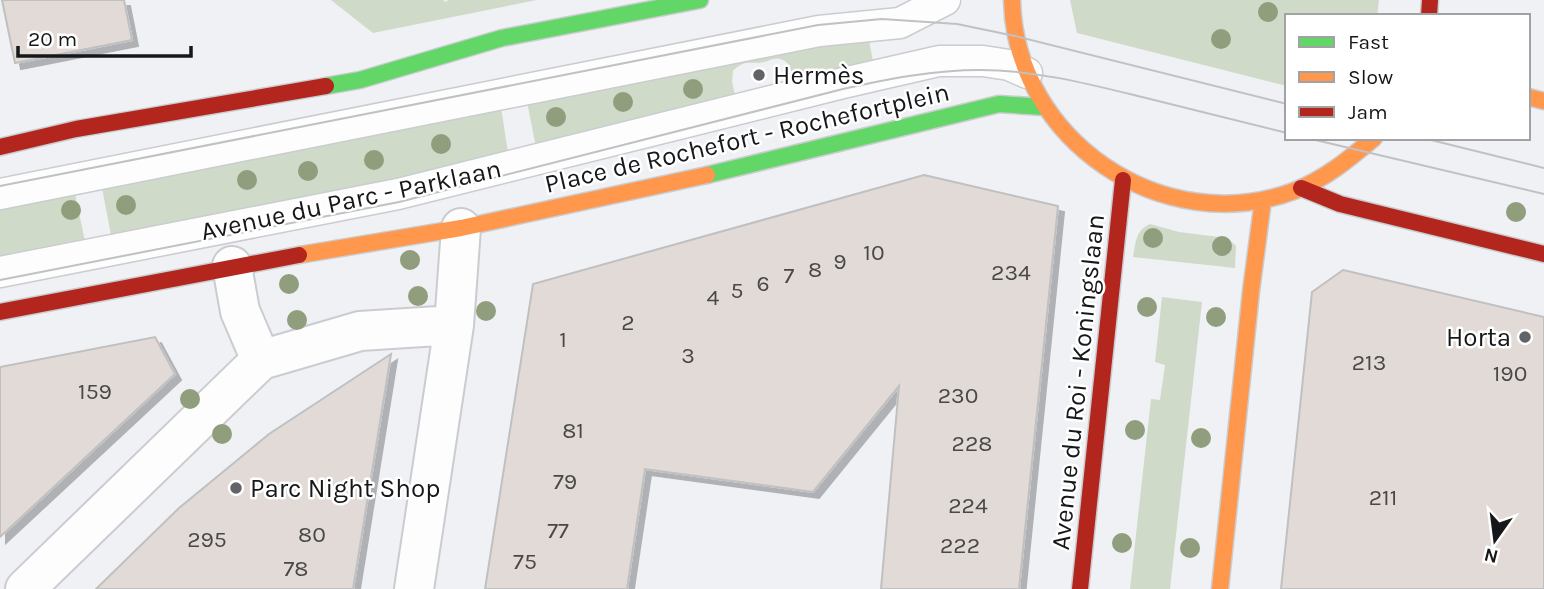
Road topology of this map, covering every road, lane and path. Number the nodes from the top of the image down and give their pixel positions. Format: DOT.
graph roads {
  1 [pos="700,0"];
  2 [pos="945,0"];
  3 [pos="1012,0"];
  4 [pos="1027,73"];
  5 [pos="1044,107"];
  6 [pos="1372,140"];
  7 [pos="0,147"];
  8 [pos="1123,180"];
  9 [pos="1301,188"];
  10 [pos="0,194"];
  11 [pos="1263,200"];
  12 [pos="461,228"];
  13 [pos="1544,254"];
  14 [pos="232,267"];
  15 [pos="0,272"];
  16 [pos="0,312"];
  17 [pos="454,325"];
  18 [pos="261,360"];
  19 [pos="25,589"];
  20 [pos="414,589"];
  21 [pos="1080,589"];
  22 [pos="1220,589"];
  1 -- 7 [label="street"];
  2 -- 10 [label="lane"];
  3 -- 4 [label="street"];
  4 -- 5 [label="street"];
  4 -- 15 [label="lane, Avenue du Parc - Parklaan"];
  5 -- 8 [label="street"];
  5 -- 12 [label="street, Place de Rochefort - Rochefortplein"];
  6 -- 9 [label="street"];
  8 -- 11 [label="street"];
  8 -- 21 [label="street, Avenue du Roi - Koningslaan"];
  9 -- 11 [label="street"];
  9 -- 13 [label="street"];
  11 -- 22 [label="street"];
  12 -- 14 [label="street, Avenue du Parc - Parklaan"];
  12 -- 17 [label="street"];
  14 -- 16 [label="street, Avenue du Parc - Parklaan"];
  14 -- 18 [label="street"];
  17 -- 18 [label="street"];
  17 -- 20 [label="street"];
  18 -- 19 [label="street"];
}
